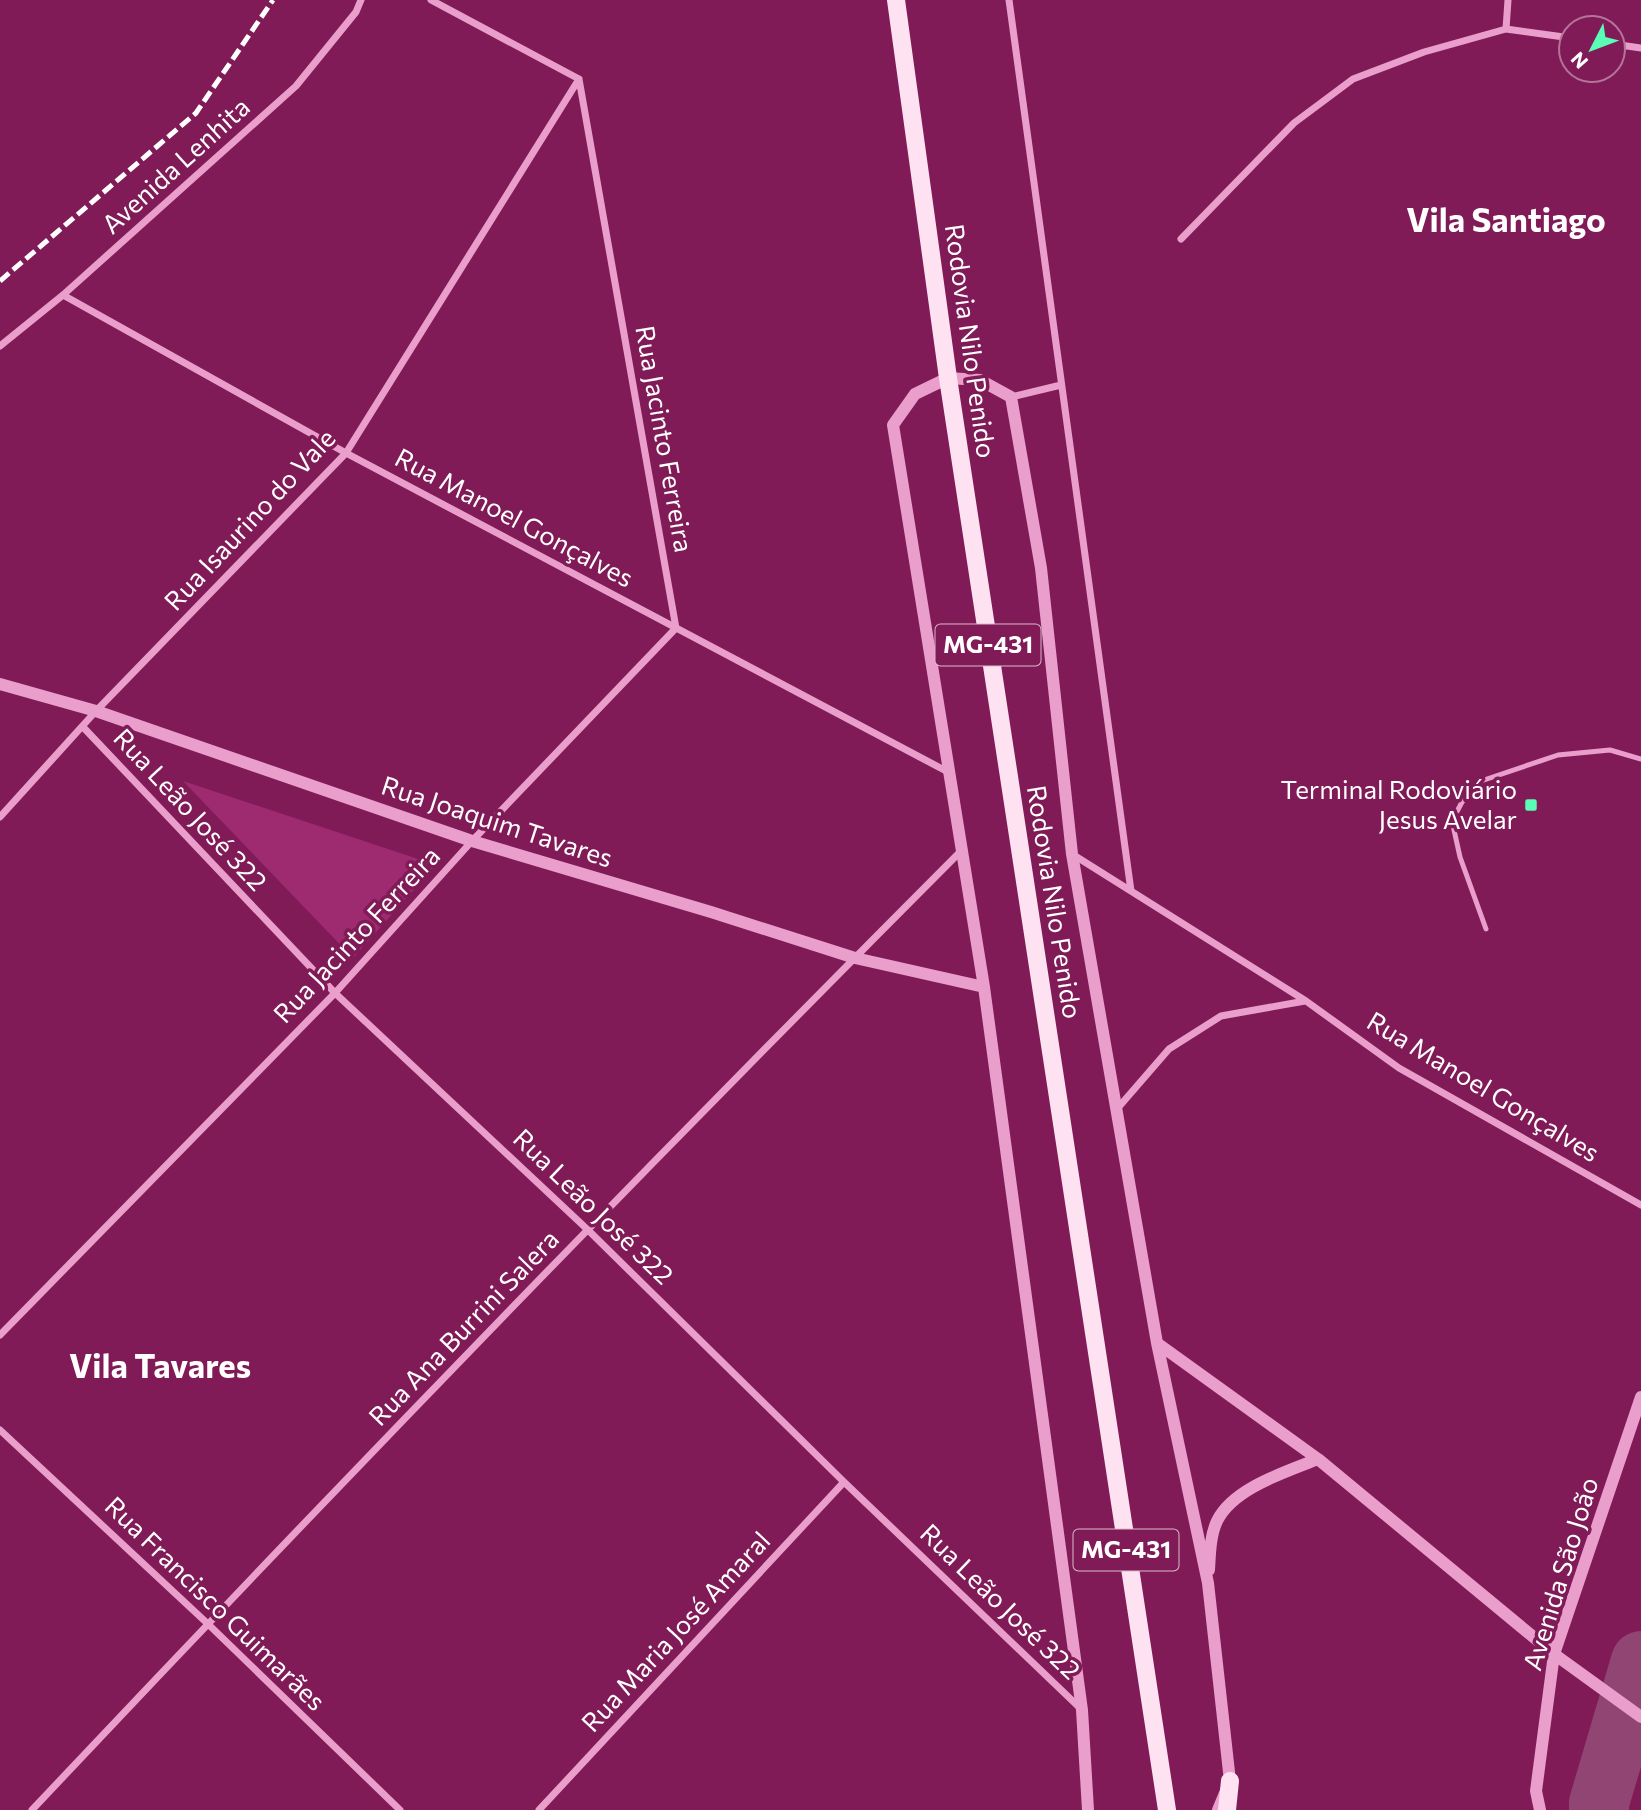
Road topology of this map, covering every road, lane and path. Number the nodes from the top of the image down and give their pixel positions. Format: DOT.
graph roads {
  1 [pos="361,0"];
  2 [pos="432,0"];
  3 [pos="896,0"];
  4 [pos="1009,0"];
  5 [pos="1508,0"];
  6 [pos="1506,29"];
  7 [pos="1557,36"];
  8 [pos="579,79"];
  9 [pos="1181,239"];
  10 [pos="63,295"];
  11 [pos="0,346"];
  12 [pos="948,378"];
  13 [pos="1061,385"];
  14 [pos="1011,397"];
  15 [pos="346,453"];
  16 [pos="676,628"];
  17 [pos="0,684"];
  18 [pos="96,712"];
  19 [pos="83,727"];
  20 [pos="1641,759"];
  21 [pos="948,772"];
  22 [pos="0,817"];
  23 [pos="472,841"];
  24 [pos="961,851"];
  25 [pos="1072,854"];
  26 [pos="1131,891"];
  27 [pos="1486,929"];
  28 [pos="855,958"];
  29 [pos="984,987"];
  30 [pos="335,993"];
  31 [pos="1306,1001"];
  32 [pos="1116,1110"];
  33 [pos="1641,1205"];
  34 [pos="588,1230"];
  35 [pos="0,1335"];
  36 [pos="1157,1343"];
  37 [pos="1641,1397"];
  38 [pos="0,1430"];
  39 [pos="1318,1459"];
  40 [pos="844,1482"];
  41 [pos="1208,1583"];
  42 [pos="208,1624"];
  43 [pos="1554,1654"];
  44 [pos="1082,1710"];
  45 [pos="1641,1717"];
  46 [pos="1230,1781"];
  47 [pos="32,1810"];
  48 [pos="400,1810"];
  49 [pos="539,1810"];
  50 [pos="1088,1810"];
  51 [pos="1167,1810"];
  52 [pos="1218,1810"];
  53 [pos="1227,1810"];
  54 [pos="1540,1810"];
  1 -- 10 [label="street, Avenida Lenhita"];
  2 -- 8 [label="street"];
  3 -- 12 [label="main road, Rodovia Nilo Penido / MG-431"];
  4 -- 13 [label="street"];
  5 -- 6 [label="street"];
  6 -- 7 [label="street"];
  6 -- 9 [label="street"];
  8 -- 15 [label="street, Rua Isaurino do Vale"];
  8 -- 16 [label="street, Rua Jacinto Ferreira"];
  10 -- 11 [label="street, Avenida Lenhita"];
  10 -- 15 [label="street, Rua Manoel Gonçalves"];
  12 -- 14 [label="street"];
  12 -- 21 [label="street"];
  12 -- 51 [label="main road, Rodovia Nilo Penido / MG-431"];
  13 -- 14 [label="street"];
  13 -- 26 [label="street"];
  14 -- 25 [label="street"];
  15 -- 16 [label="street, Rua Manoel Gonçalves"];
  15 -- 18 [label="street, Rua Isaurino do Vale"];
  16 -- 21 [label="street, Rua Manoel Gonçalves"];
  16 -- 23 [label="street, Rua Jacinto Ferreira"];
  17 -- 18 [label="street, Rua Joaquim Tavares"];
  18 -- 19 [label="street, Rua Isaurino do Vale"];
  18 -- 23 [label="street, Rua Joaquim Tavares"];
  19 -- 22 [label="street, Rua Isaurino do Vale"];
  19 -- 30 [label="street, Rua Leão José 322"];
  20 -- 27 [label="lane"];
  21 -- 24 [label="street"];
  23 -- 28 [label="street, Rua Joaquim Tavares"];
  23 -- 30 [label="street, Rua Jacinto Ferreira"];
  24 -- 28 [label="street, Rua Ana Burrini Salera"];
  24 -- 29 [label="street"];
  25 -- 26 [label="street, Rua Manoel Gonçalves"];
  25 -- 32 [label="street"];
  26 -- 31 [label="street, Rua Manoel Gonçalves"];
  28 -- 29 [label="street, Rua Joaquim Tavares"];
  28 -- 34 [label="street, Rua Ana Burrini Salera"];
  29 -- 44 [label="street"];
  30 -- 34 [label="street, Rua Leão José 322"];
  30 -- 35 [label="street, Rua Jacinto Ferreira"];
  31 -- 32 [label="street"];
  31 -- 33 [label="street, Rua Manoel Gonçalves"];
  32 -- 36 [label="street"];
  34 -- 40 [label="street, Rua Leão José 322"];
  34 -- 42 [label="street, Rua Ana Burrini Salera"];
  36 -- 39 [label="street"];
  36 -- 41 [label="street"];
  37 -- 43 [label="street, Avenida São João"];
  38 -- 42 [label="street, Rua Francisco Guimarães"];
  39 -- 41 [label="street"];
  39 -- 43 [label="street"];
  40 -- 44 [label="street, Rua Leão José 322"];
  40 -- 49 [label="street, Rua Maria José Amaral"];
  41 -- 46 [label="street"];
  42 -- 47 [label="street, Rua Ana Burrini Salera"];
  42 -- 48 [label="street, Rua Francisco Guimarães"];
  43 -- 45 [label="street"];
  43 -- 54 [label="street, Avenida São João"];
  44 -- 50 [label="street"];
  46 -- 52 [label="street"];
  46 -- 53 [label="main road"];
}
